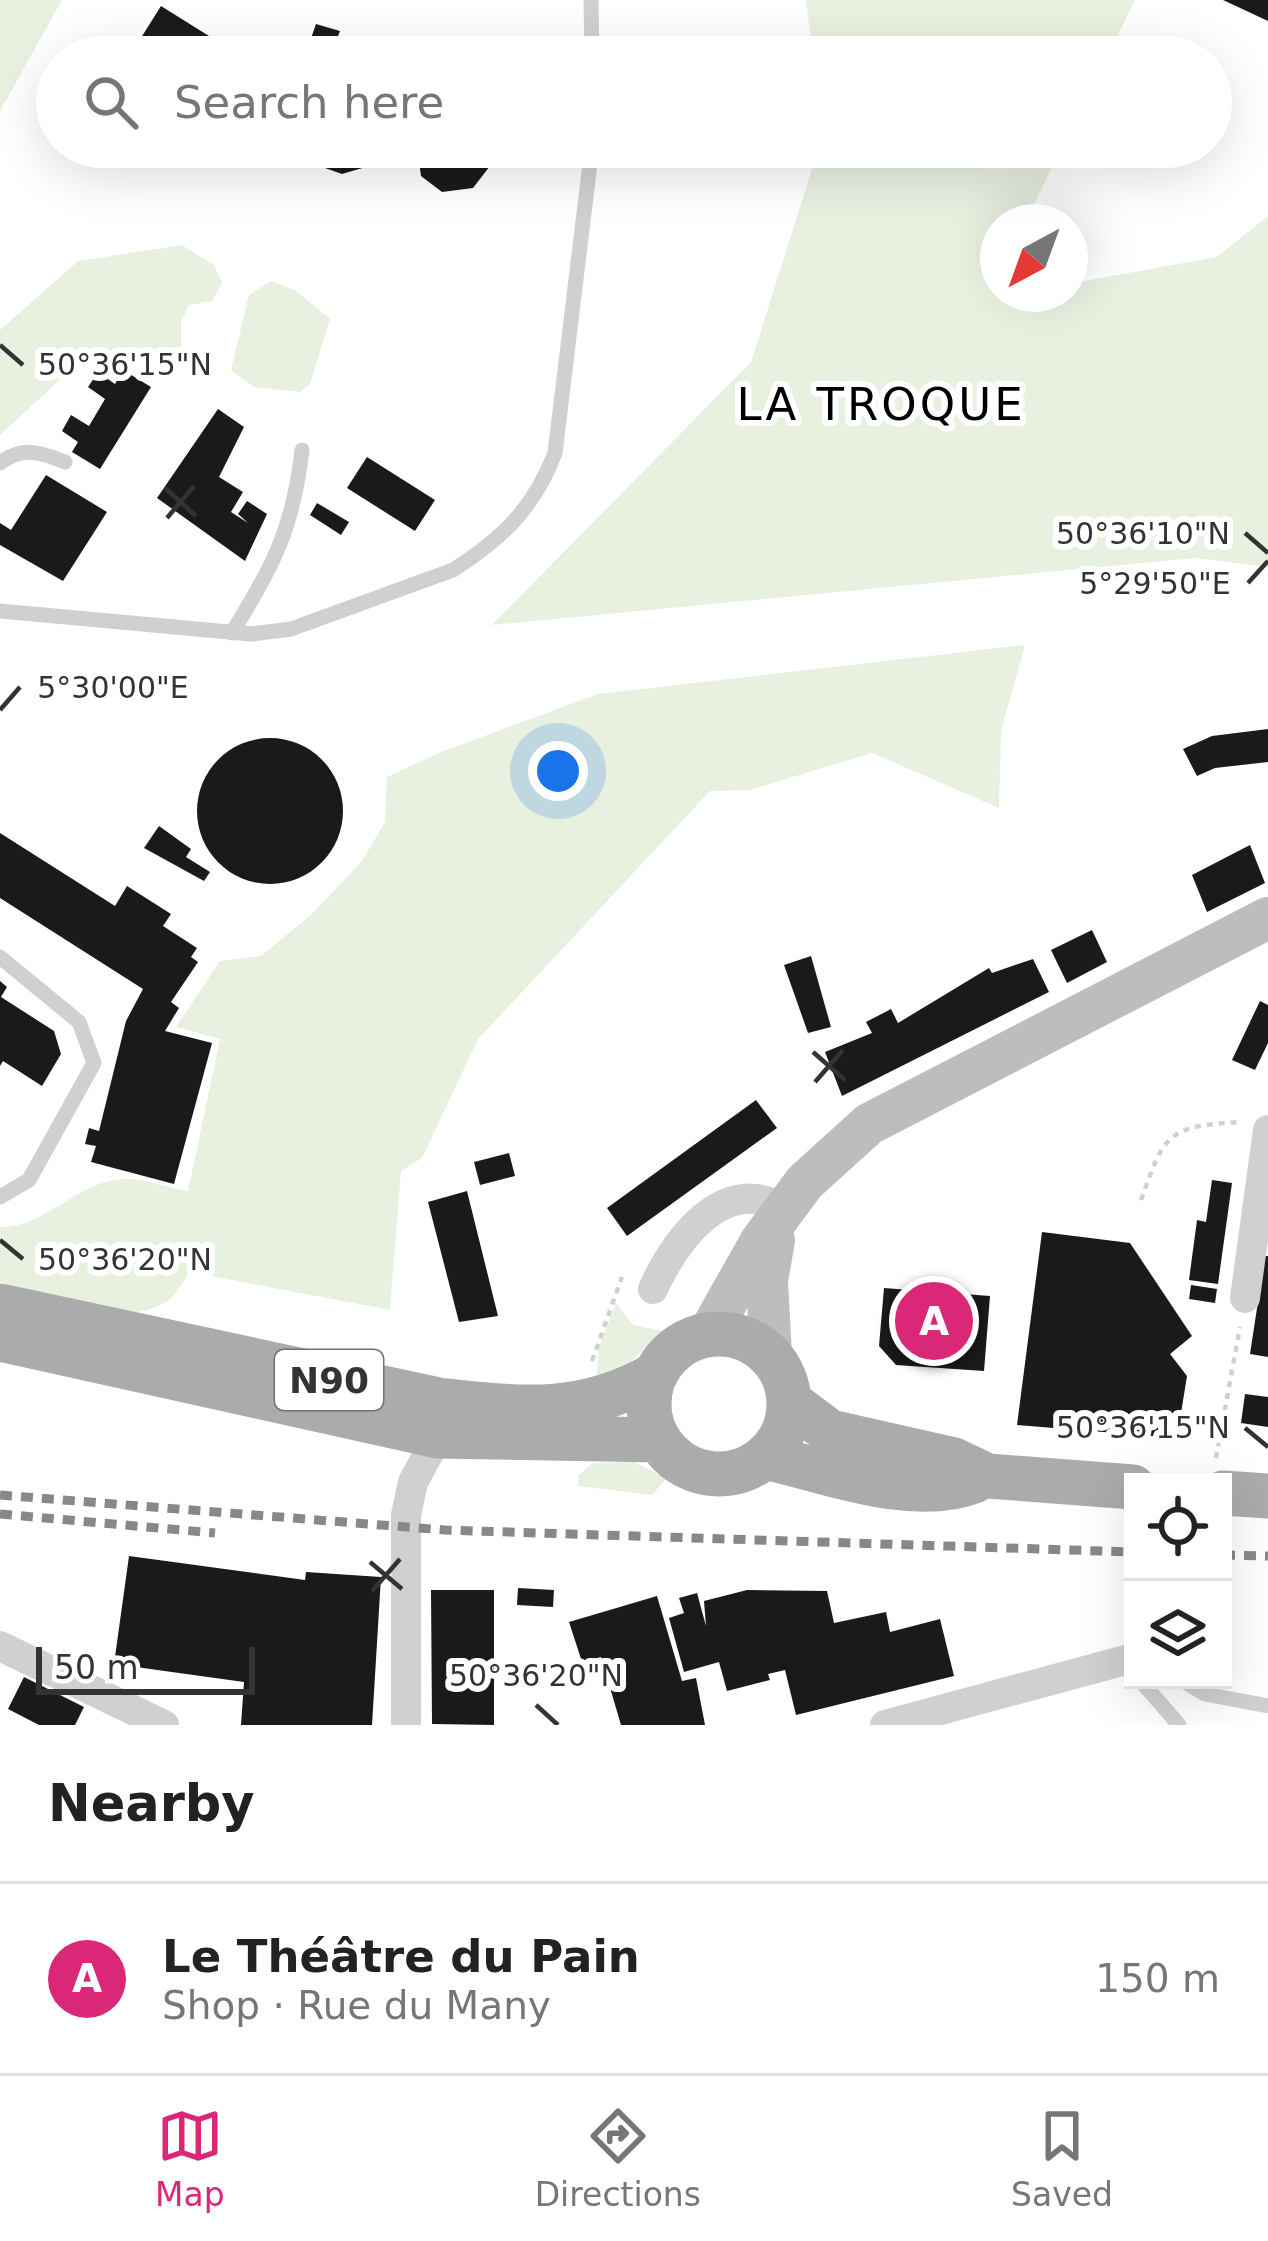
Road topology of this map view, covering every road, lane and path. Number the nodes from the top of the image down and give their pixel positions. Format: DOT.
graph roads {
  1 [pos="591,0"];
  2 [pos="592,36"];
  3 [pos="589,168"];
  4 [pos="302,450"];
  5 [pos="0,463"];
  6 [pos="65,463"];
  7 [pos="0,611"];
  8 [pos="232,633"];
  9 [pos="1268,917"];
  10 [pos="0,957"];
  11 [pos="1258,1126"];
  12 [pos="0,1197"];
  13 [pos="1142,1200"];
  14 [pos="779,1218"];
  15 [pos="622,1277"];
  16 [pos="653,1289"];
  17 [pos="1245,1298"];
  18 [pos="0,1306"];
  19 [pos="708,1335"];
  20 [pos="0,1339"];
  21 [pos="771,1356"];
  22 [pos="591,1367"];
  23 [pos="656,1374"];
  24 [pos="790,1402"];
  25 [pos="438,1436"];
  26 [pos="659,1440"];
  27 [pos="766,1457"];
  28 [pos="1219,1473"];
  29 [pos="988,1476"];
  30 [pos="1232,1481"];
  31 [pos="1124,1486"];
  32 [pos="1268,1496"];
  33 [pos="0,1646"];
  34 [pos="1124,1667"];
  35 [pos="1152,1689"];
  36 [pos="1197,1689"];
  37 [pos="1268,1706"];
  38 [pos="164,1725"];
  39 [pos="406,1725"];
  40 [pos="885,1725"];
  41 [pos="1179,1725"];
  1 -- 2 [label="lane"];
  3 -- 8 [label="lane"];
  4 -- 8 [label="lane"];
  5 -- 6 [label="lane"];
  7 -- 8 [label="lane"];
  9 -- 14 [label="street"];
  10 -- 12 [label="lane"];
  11 -- 13 [label="path"];
  11 -- 17 [label="street"];
  14 -- 16 [label="street"];
  14 -- 19 [label="street"];
  14 -- 21 [label="street"];
  15 -- 22 [label="path"];
  17 -- 28 [label="path"];
  18 -- 23 [label="main road, N90"];
  19 -- 21 [label="main road"];
  19 -- 23 [label="main road"];
  20 -- 25 [label="main road, N90"];
  21 -- 24 [label="main road"];
  23 -- 26 [label="main road"];
  24 -- 27 [label="main road"];
  24 -- 29 [label="main road"];
  25 -- 26 [label="main road, N90"];
  25 -- 39 [label="street"];
  26 -- 27 [label="main road"];
  27 -- 29 [label="main road"];
  29 -- 31 [label="main road"];
  30 -- 32 [label="main road"];
  33 -- 38 [label="street"];
  34 -- 40 [label="street"];
  35 -- 41 [label="lane"];
  36 -- 37 [label="lane"];
}
